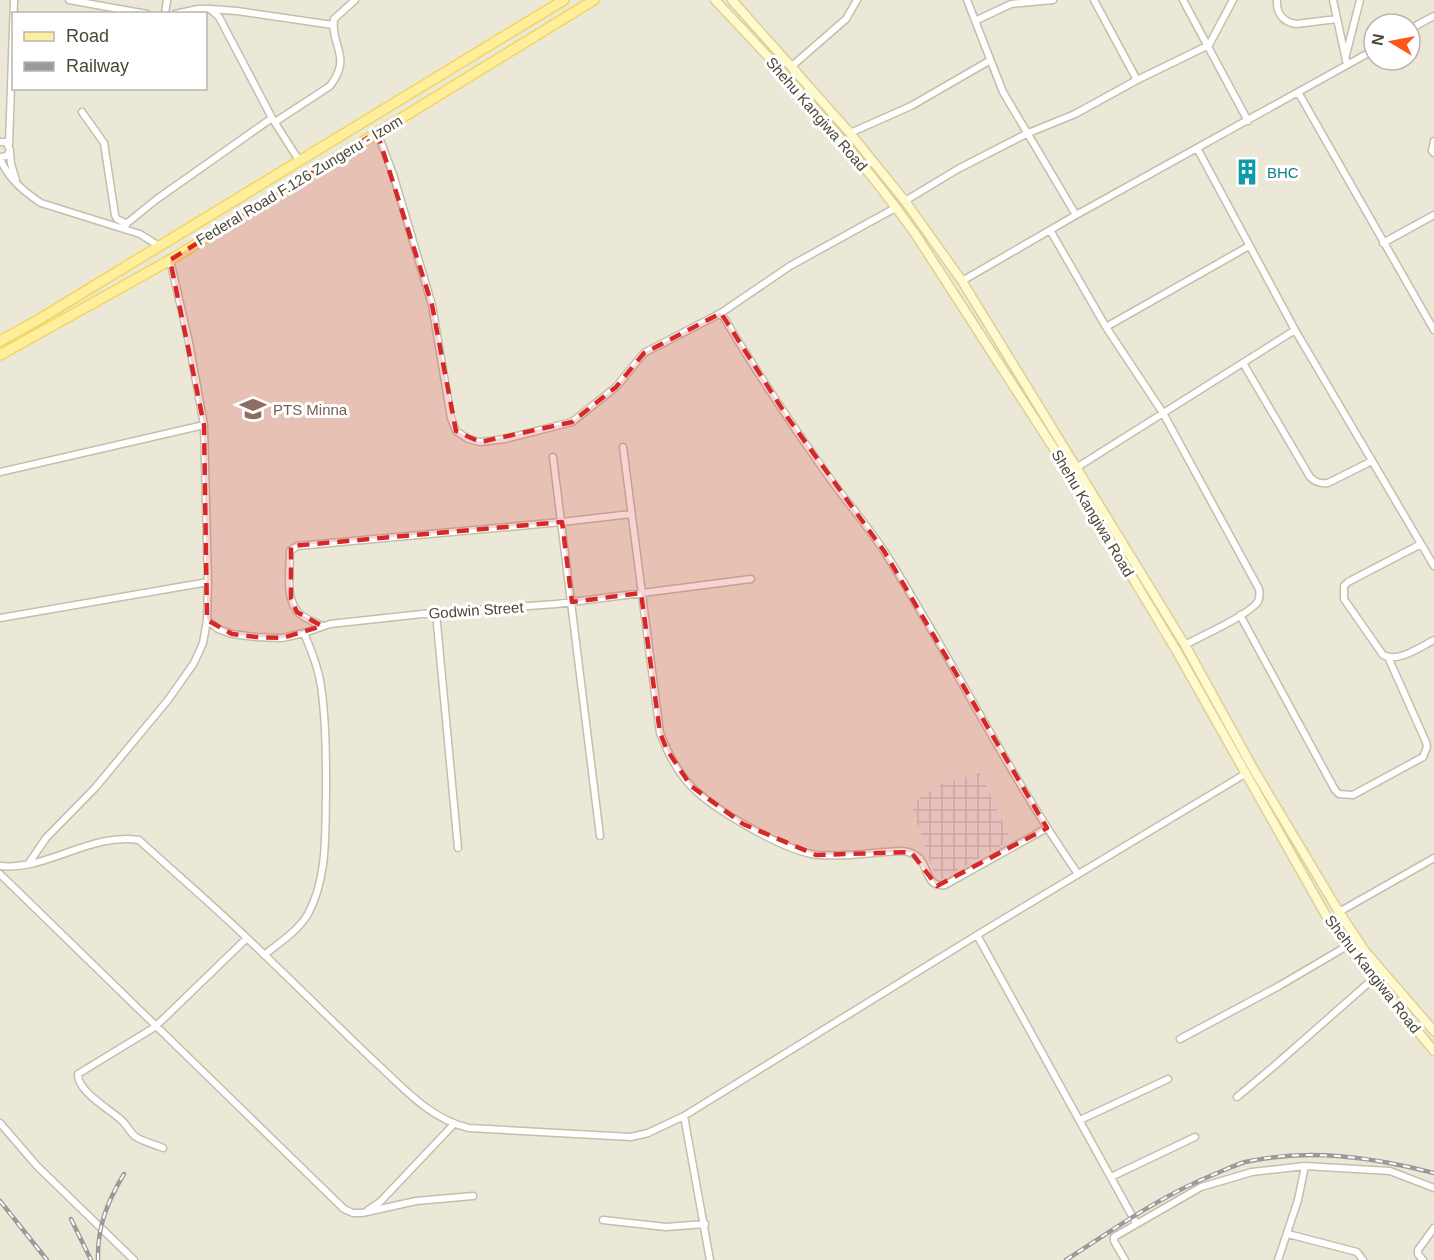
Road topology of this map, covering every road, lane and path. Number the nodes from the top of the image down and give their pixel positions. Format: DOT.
graph roads {
  1 [pos="69,0"];
  2 [pos="355,0"];
  3 [pos="564,0"];
  4 [pos="594,0"];
  5 [pos="715,0"];
  6 [pos="732,0"];
  7 [pos="856,0"];
  8 [pos="967,0"];
  9 [pos="1053,0"];
  10 [pos="1094,0"];
  11 [pos="1183,0"];
  12 [pos="1233,0"];
  13 [pos="1276,0"];
  14 [pos="1333,0"];
  15 [pos="1360,0"];
  16 [pos="210,9"];
  17 [pos="136,12"];
  18 [pos="184,12"];
  19 [pos="1337,19"];
  20 [pos="975,21"];
  21 [pos="333,25"];
  22 [pos="1209,45"];
  23 [pos="1345,57"];
  24 [pos="1362,57"];
  25 [pos="468,59"];
  26 [pos="12,60"];
  27 [pos="989,61"];
  28 [pos="1347,65"];
  29 [pos="792,66"];
  30 [pos="477,72"];
  31 [pos="1137,80"];
  32 [pos="1298,92"];
  33 [pos="81,112"];
  34 [pos="273,120"];
  35 [pos="10,121"];
  36 [pos="1248,121"];
  37 [pos="377,132"];
  38 [pos="850,133"];
  39 [pos="1026,134"];
  40 [pos="0,141"];
  41 [pos="1434,141"];
  42 [pos="9,144"];
  43 [pos="1197,148"];
  44 [pos="10,152"];
  45 [pos="1434,153"];
  46 [pos="0,158"];
  47 [pos="300,162"];
  48 [pos="19,186"];
  49 [pos="905,201"];
  50 [pos="897,207"];
  51 [pos="1076,215"];
  52 [pos="1434,215"];
  53 [pos="124,226"];
  54 [pos="1050,230"];
  55 [pos="1383,243"];
  56 [pos="159,246"];
  57 [pos="1249,246"];
  58 [pos="170,260"];
  59 [pos="962,281"];
  60 [pos="721,313"];
  61 [pos="1431,319"];
  62 [pos="1106,327"];
  63 [pos="1295,330"];
  64 [pos="1434,330"];
  65 [pos="0,341"];
  66 [pos="0,355"];
  67 [pos="1243,363"];
  68 [pos="1163,413"];
  69 [pos="204,425"];
  70 [pos="623,447"];
  71 [pos="553,457"];
  72 [pos="1372,461"];
  73 [pos="1076,468"];
  74 [pos="0,472"];
  75 [pos="631,514"];
  76 [pos="562,522"];
  77 [pos="1421,544"];
  78 [pos="1434,566"];
  79 [pos="750,579"];
  80 [pos="208,582"];
  81 [pos="641,593"];
  82 [pos="572,602"];
  83 [pos="436,613"];
  84 [pos="1240,615"];
  85 [pos="0,618"];
  86 [pos="207,620"];
  87 [pos="322,626"];
  88 [pos="304,633"];
  89 [pos="1434,640"];
  90 [pos="1185,645"];
  91 [pos="1388,657"];
  92 [pos="1245,774"];
  93 [pos="1047,828"];
  94 [pos="600,836"];
  95 [pos="458,848"];
  96 [pos="1434,858"];
  97 [pos="28,864"];
  98 [pos="0,866"];
  99 [pos="0,874"];
  100 [pos="1078,874"];
  101 [pos="1339,912"];
  102 [pos="977,935"];
  103 [pos="247,938"];
  104 [pos="1347,946"];
  105 [pos="264,955"];
  106 [pos="1373,979"];
  107 [pos="155,1027"];
  108 [pos="1434,1031"];
  109 [pos="1180,1039"];
  110 [pos="1434,1052"];
  111 [pos="1168,1079"];
  112 [pos="1237,1096"];
  113 [pos="684,1116"];
  114 [pos="1080,1120"];
  115 [pos="0,1123"];
  116 [pos="453,1125"];
  117 [pos="1195,1137"];
  118 [pos="163,1148"];
  119 [pos="1305,1166"];
  120 [pos="1111,1177"];
  121 [pos="1434,1188"];
  122 [pos="473,1196"];
  123 [pos="362,1213"];
  124 [pos="603,1220"];
  125 [pos="1136,1223"];
  126 [pos="705,1224"];
  127 [pos="1434,1228"];
  128 [pos="1288,1234"];
  129 [pos="134,1260"];
  130 [pos="710,1260"];
  131 [pos="1125,1260"];
  132 [pos="1278,1260"];
  133 [pos="1363,1260"];
  134 [pos="1424,1260"];
  1 -- 17 [label="street"];
  2 -- 21 [label="street"];
  3 -- 25 [label="main road, Federal Road F.126 Zungeru - Izom"];
  4 -- 30 [label="main road, Federal Road F.126 Zungeru - Izom"];
  5 -- 50 [label="main road, Shehu Kangiwa Road"];
  6 -- 29 [label="main road, Shehu Kangiwa Road"];
  7 -- 29 [label="street"];
  8 -- 20 [label="street"];
  9 -- 20 [label="street"];
  10 -- 31 [label="street"];
  11 -- 22 [label="street"];
  12 -- 22 [label="street"];
  13 -- 19 [label="street"];
  14 -- 19 [label="street"];
  15 -- 23 [label="street"];
  16 -- 18 [label="street"];
  16 -- 21 [label="street"];
  16 -- 34 [label="street"];
  19 -- 23 [label="street"];
  20 -- 27 [label="street"];
  21 -- 34 [label="street"];
  22 -- 31 [label="street"];
  22 -- 36 [label="street"];
  23 -- 28 [label="street"];
  24 -- 28 [label="street"];
  25 -- 30 [label="main road"];
  25 -- 47 [label="main road, Federal Road F.126 Zungeru - Izom"];
  26 -- 35 [label="street"];
  27 -- 38 [label="street"];
  27 -- 39 [label="street"];
  28 -- 32 [label="street"];
  29 -- 38 [label="main road, Shehu Kangiwa Road"];
  30 -- 37 [label="main road, Federal Road F.126 Zungeru - Izom"];
  31 -- 39 [label="street"];
  32 -- 36 [label="street"];
  32 -- 55 [label="street"];
  33 -- 53 [label="street"];
  34 -- 47 [label="street"];
  34 -- 53 [label="street"];
  35 -- 40 [label="street"];
  35 -- 42 [label="street"];
  36 -- 43 [label="street"];
  37 -- 58 [label="main road, Federal Road F.126 Zungeru - Izom"];
  37 -- 60 [label="street"];
  38 -- 49 [label="main road, Shehu Kangiwa Road"];
  39 -- 49 [label="street"];
  39 -- 51 [label="street"];
  40 -- 42 [label="street"];
  41 -- 45 [label="street"];
  42 -- 44 [label="street"];
  43 -- 51 [label="street"];
  43 -- 57 [label="street"];
  44 -- 46 [label="street"];
  44 -- 48 [label="street"];
  46 -- 48 [label="street"];
  47 -- 56 [label="main road, Federal Road F.126 Zungeru - Izom"];
  48 -- 53 [label="street"];
  49 -- 59 [label="main road, Shehu Kangiwa Road"];
  50 -- 60 [label="street"];
  50 -- 92 [label="main road, Shehu Kangiwa Road"];
  51 -- 54 [label="street"];
  52 -- 55 [label="street"];
  53 -- 56 [label="street"];
  54 -- 59 [label="street"];
  54 -- 62 [label="street"];
  55 -- 61 [label="street"];
  56 -- 65 [label="main road, Federal Road F.126 Zungeru - Izom"];
  57 -- 62 [label="street"];
  57 -- 63 [label="street"];
  58 -- 66 [label="main road, Federal Road F.126 Zungeru - Izom"];
  58 -- 69 [label="street"];
  59 -- 73 [label="main road, Shehu Kangiwa Road"];
  60 -- 93 [label="street"];
  61 -- 64 [label="street"];
  62 -- 68 [label="street"];
  63 -- 67 [label="street"];
  63 -- 72 [label="street"];
  67 -- 68 [label="street"];
  67 -- 72 [label="street"];
  68 -- 73 [label="street"];
  68 -- 84 [label="street"];
  69 -- 74 [label="street"];
  69 -- 80 [label="street"];
  70 -- 75 [label="street"];
  71 -- 76 [label="street"];
  72 -- 77 [label="street"];
  73 -- 90 [label="main road, Shehu Kangiwa Road"];
  75 -- 76 [label="street"];
  75 -- 81 [label="street"];
  76 -- 82 [label="street"];
  76 -- 87 [label="street"];
  77 -- 78 [label="street"];
  77 -- 91 [label="street"];
  79 -- 81 [label="street, Godwin Street"];
  80 -- 85 [label="street"];
  80 -- 86 [label="street"];
  81 -- 82 [label="street, Godwin Street"];
  81 -- 93 [label="street"];
  82 -- 83 [label="street, Godwin Street"];
  82 -- 94 [label="street"];
  83 -- 87 [label="street, Godwin Street"];
  83 -- 95 [label="street"];
  84 -- 90 [label="street"];
  84 -- 91 [label="street"];
  86 -- 88 [label="street, Godwin Street"];
  86 -- 97 [label="street"];
  87 -- 88 [label="street, Godwin Street"];
  88 -- 105 [label="street"];
  89 -- 91 [label="street"];
  90 -- 101 [label="main road, Shehu Kangiwa Road"];
  92 -- 100 [label="street"];
  92 -- 104 [label="main road, Shehu Kangiwa Road"];
  93 -- 100 [label="street"];
  96 -- 101 [label="street"];
  97 -- 98 [label="street"];
  97 -- 103 [label="street"];
  99 -- 107 [label="street"];
  100 -- 102 [label="street"];
  101 -- 108 [label="main road, Shehu Kangiwa Road"];
  102 -- 113 [label="street"];
  102 -- 114 [label="street"];
  103 -- 105 [label="street"];
  103 -- 107 [label="street"];
  104 -- 106 [label="main road, Shehu Kangiwa Road"];
  104 -- 109 [label="street"];
  105 -- 116 [label="street"];
  106 -- 110 [label="main road, Shehu Kangiwa Road"];
  106 -- 112 [label="street"];
  107 -- 118 [label="street"];
  107 -- 123 [label="street"];
  111 -- 114 [label="street"];
  113 -- 116 [label="street"];
  113 -- 126 [label="street"];
  114 -- 120 [label="street"];
  115 -- 129 [label="street"];
  116 -- 123 [label="street"];
  117 -- 120 [label="street"];
  119 -- 121 [label="street"];
  119 -- 125 [label="street"];
  119 -- 128 [label="street"];
  120 -- 125 [label="street"];
  122 -- 123 [label="street"];
  124 -- 126 [label="street"];
  125 -- 131 [label="street"];
  126 -- 130 [label="street"];
  127 -- 134 [label="street"];
  128 -- 132 [label="street"];
  128 -- 133 [label="street"];
}
